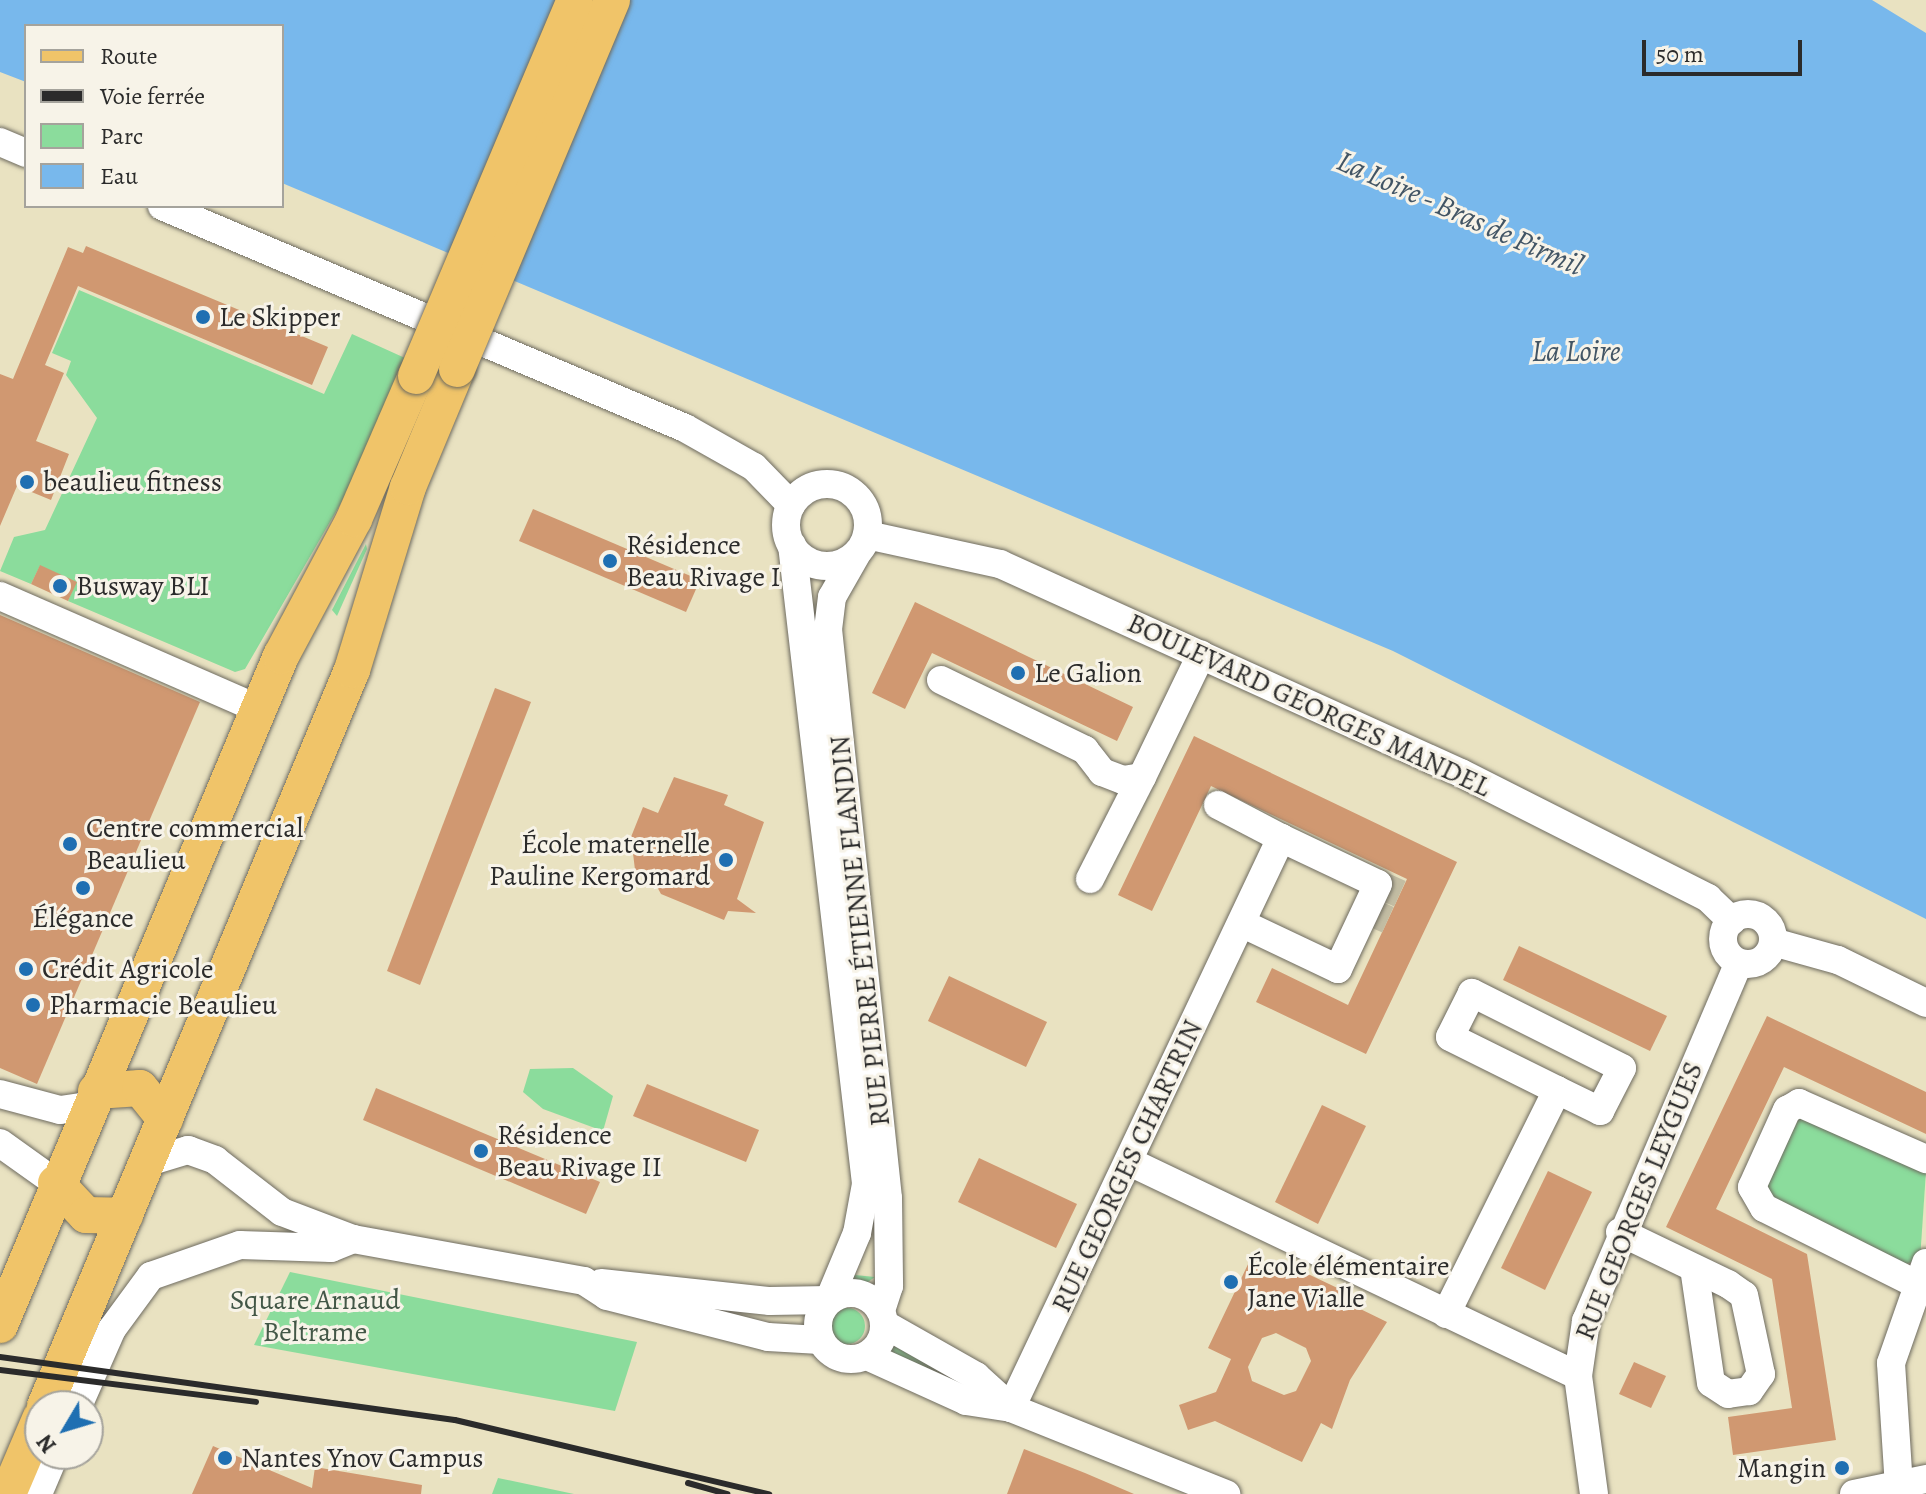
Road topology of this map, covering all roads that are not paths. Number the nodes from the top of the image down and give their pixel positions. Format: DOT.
graph roads {
  1 [pos="575,0"];
  2 [pos="612,0"];
  3 [pos="167,208"];
  4 [pos="432,383"];
  5 [pos="791,505"];
  6 [pos="792,545"];
  7 [pos="862,545"];
  8 [pos="0,596"];
  9 [pos="301,626"];
  10 [pos="1201,655"];
  11 [pos="356,656"];
  12 [pos="941,680"];
  13 [pos="259,709"];
  14 [pos="1142,777"];
  15 [pos="1218,805"];
  16 [pos="1281,838"];
  17 [pos="1090,879"];
  18 [pos="1732,921"];
  19 [pos="1241,923"];
  20 [pos="1773,942"];
  21 [pos="1739,963"];
  22 [pos="1926,1003"];
  23 [pos="1557,1090"];
  24 [pos="0,1094"];
  25 [pos="92,1098"];
  26 [pos="165,1119"];
  27 [pos="0,1143"];
  28 [pos="188,1150"];
  29 [pos="1926,1159"];
  30 [pos="148,1162"];
  31 [pos="1130,1162"];
  32 [pos="56,1183"];
  33 [pos="125,1216"];
  34 [pos="1620,1232"];
  35 [pos="353,1239"];
  36 [pos="1694,1268"];
  37 [pos="1921,1273"];
  38 [pos="592,1286"];
  39 [pos="829,1300"];
  40 [pos="1446,1314"];
  41 [pos="883,1317"];
  42 [pos="0,1325"];
  43 [pos="820,1340"];
  44 [pos="867,1356"];
  45 [pos="1578,1376"];
  46 [pos="52,1390"];
  47 [pos="85,1390"];
  48 [pos="1011,1408"];
  49 [pos="24,1456"];
  50 [pos="48,1470"];
  51 [pos="1926,1479"];
  52 [pos="1899,1487"];
  53 [pos="8,1494"];
  54 [pos="38,1494"];
  55 [pos="1226,1494"];
  56 [pos="1594,1494"];
  57 [pos="1854,1494"];
  1 -- 4 [label="main road, bridge"];
  2 -- 4 [label="main road, bridge"];
  3 -- 5 [label="street"];
  4 -- 9 [label="main road"];
  4 -- 11 [label="main road"];
  5 -- 6 [label="street"];
  5 -- 7 [label="street"];
  6 -- 7 [label="street"];
  6 -- 39 [label="street, RUE PIERRE ÉTIENNE FLANDIN"];
  7 -- 10 [label="street, BOULEVARD GEORGES MANDEL"];
  7 -- 41 [label="street, RUE PIERRE ÉTIENNE FLANDIN"];
  8 -- 13 [label="street"];
  9 -- 11 [label="main road"];
  9 -- 13 [label="main road"];
  10 -- 14 [label="street"];
  10 -- 18 [label="street, BOULEVARD GEORGES MANDEL"];
  11 -- 26 [label="main road"];
  12 -- 14 [label="street"];
  13 -- 25 [label="main road"];
  14 -- 17 [label="street"];
  15 -- 16 [label="street"];
  16 -- 19 [label="street, RUE GEORGES CHARTRIN"];
  16 -- 19 [label="street"];
  18 -- 20 [label="street"];
  18 -- 21 [label="street"];
  19 -- 31 [label="street, RUE GEORGES CHARTRIN"];
  20 -- 21 [label="street"];
  20 -- 22 [label="street"];
  21 -- 34 [label="street, RUE GEORGES LEYGUES"];
  23 -- 23 [label="street"];
  23 -- 40 [label="street"];
  24 -- 25 [label="street"];
  25 -- 26 [label="main road"];
  25 -- 32 [label="main road"];
  26 -- 28 [label="street"];
  26 -- 30 [label="main road"];
  27 -- 32 [label="street"];
  28 -- 30 [label="street"];
  28 -- 35 [label="street"];
  29 -- 37 [label="street"];
  30 -- 33 [label="main road"];
  31 -- 40 [label="street"];
  31 -- 48 [label="street, RUE GEORGES CHARTRIN"];
  32 -- 33 [label="main road"];
  32 -- 42 [label="main road"];
  33 -- 46 [label="main road"];
  34 -- 36 [label="street"];
  34 -- 45 [label="street, RUE GEORGES LEYGUES"];
  35 -- 38 [label="street"];
  35 -- 47 [label="street"];
  37 -- 52 [label="street"];
  38 -- 39 [label="street"];
  38 -- 43 [label="street"];
  39 -- 41 [label="street"];
  39 -- 43 [label="street"];
  40 -- 45 [label="street"];
  41 -- 44 [label="street"];
  41 -- 48 [label="street"];
  43 -- 44 [label="street"];
  44 -- 48 [label="street"];
  45 -- 56 [label="street, RUE GEORGES LEYGUES"];
  48 -- 55 [label="street"];
  49 -- 53 [label="main road"];
  50 -- 54 [label="street"];
  51 -- 52 [label="street"];
  52 -- 57 [label="street"];
}
